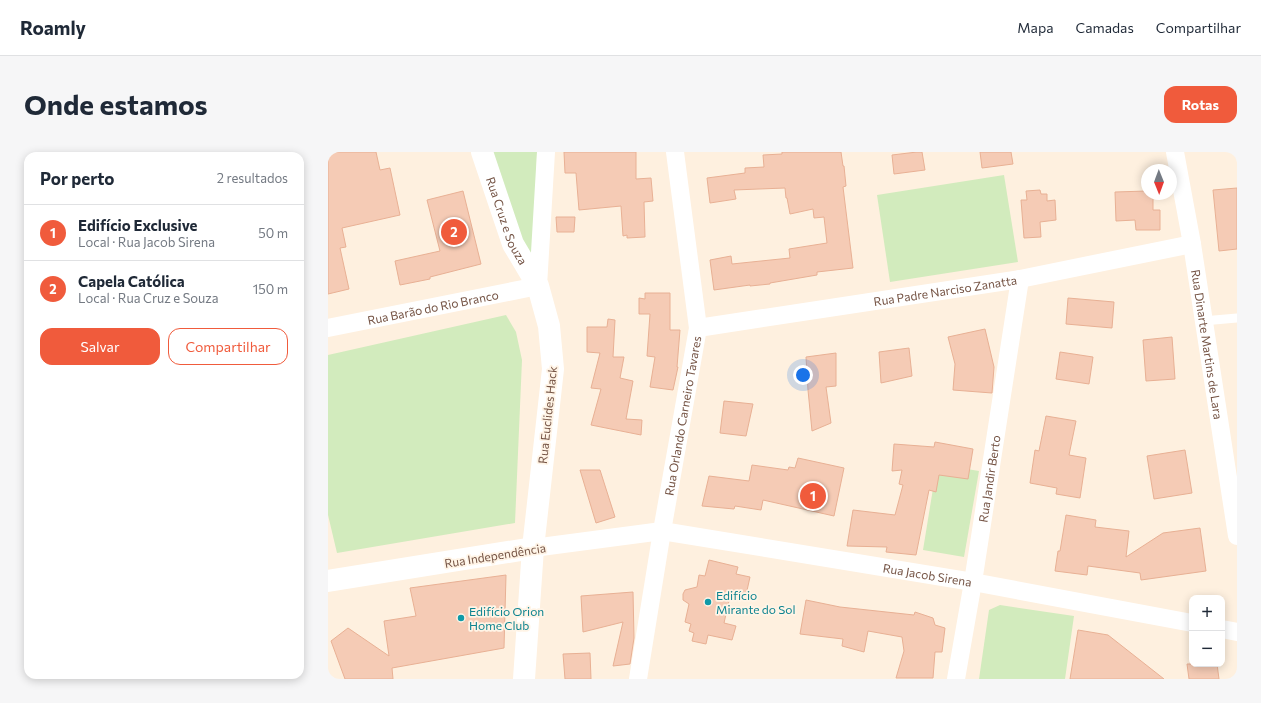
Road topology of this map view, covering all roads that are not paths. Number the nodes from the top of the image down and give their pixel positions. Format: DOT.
graph roads {
  1 [pos="482,152"];
  2 [pos="546,152"];
  3 [pos="674,152"];
  4 [pos="1175,152"];
  5 [pos="1192,244"];
  6 [pos="1020,279"];
  7 [pos="538,286"];
  8 [pos="1237,318"];
  9 [pos="1203,320"];
  10 [pos="328,328"];
  11 [pos="698,328"];
  12 [pos="662,531"];
  13 [pos="1237,536"];
  14 [pos="533,548"];
  15 [pos="328,581"];
  16 [pos="972,582"];
  17 [pos="1189,622"];
  18 [pos="1225,630"];
  19 [pos="1237,632"];
  20 [pos="524,679"];
  21 [pos="638,679"];
  22 [pos="956,679"];
  1 -- 7 [label="street, Rua Cruz e Souza"];
  2 -- 7 [label="street, Rua Euclides Hack"];
  3 -- 11 [label="street, Rua Orlando Carneiro Tavares"];
  4 -- 5 [label="street, Rua Dinarte Martins de Lara"];
  5 -- 6 [label="street, Rua Padre Narciso Zanatta"];
  5 -- 9 [label="street, Rua Dinarte Martins de Lara"];
  6 -- 11 [label="street, Rua Padre Narciso Zanatta"];
  6 -- 16 [label="street, Rua Jandir Berto"];
  7 -- 10 [label="street, Rua Barão do Rio Branco"];
  7 -- 14 [label="street, Rua Euclides Hack"];
  8 -- 9 [label="lane"];
  9 -- 13 [label="street, Rua Dinarte Martins de Lara"];
  11 -- 12 [label="street, Rua Orlando Carneiro Tavares"];
  12 -- 14 [label="street, Rua Independência"];
  12 -- 16 [label="street, Rua Jacob Sirena"];
  12 -- 21 [label="street, Rua Orlando Carneiro Tavares"];
  14 -- 15 [label="street, Rua Independência"];
  14 -- 20 [label="street, Rua Euclides Hack"];
  16 -- 17 [label="street, Rua Jacob Sirena"];
  16 -- 22 [label="street, Rua Jandir Berto"];
  18 -- 19 [label="street"];
}
